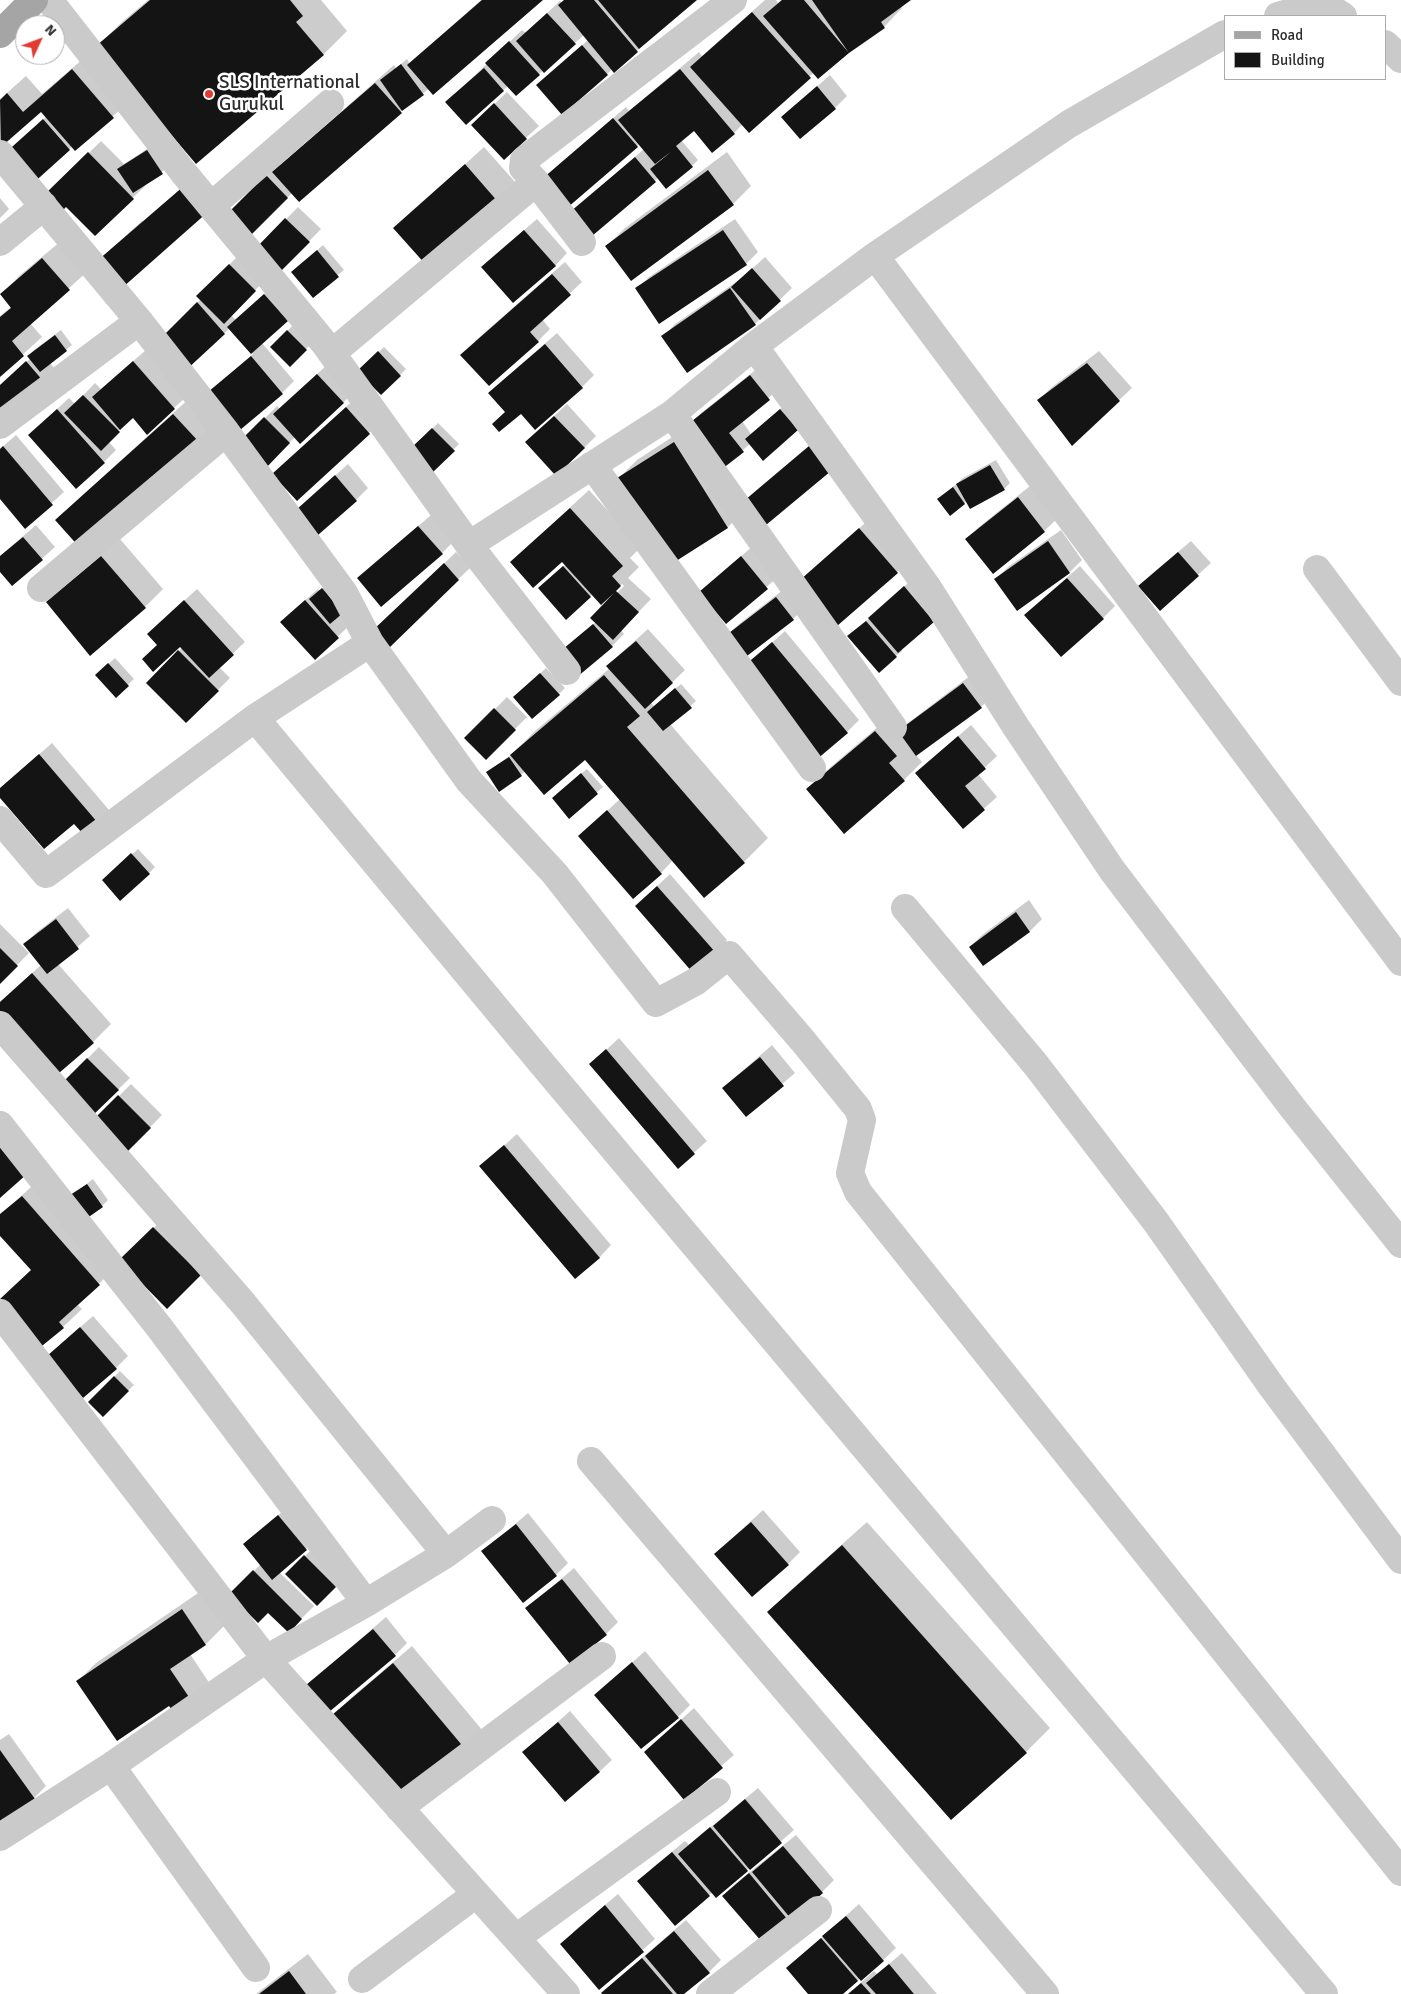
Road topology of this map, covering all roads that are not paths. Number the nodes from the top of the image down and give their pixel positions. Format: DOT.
graph roads {
  1 [pos="34,0"];
  2 [pos="49,0"];
  3 [pos="733,0"];
  4 [pos="1282,15"];
  5 [pos="1341,15"];
  6 [pos="2,27"];
  7 [pos="1224,35"];
  8 [pos="1386,45"];
  9 [pos="1401,59"];
  10 [pos="330,103"];
  11 [pos="0,154"];
  12 [pos="536,182"];
  13 [pos="44,206"];
  14 [pos="211,206"];
  15 [pos="0,242"];
  16 [pos="582,242"];
  17 [pos="875,256"];
  18 [pos="138,321"];
  19 [pos="754,346"];
  20 [pos="332,353"];
  21 [pos="672,414"];
  22 [pos="0,425"];
  23 [pos="226,432"];
  24 [pos="592,464"];
  25 [pos="469,546"];
  26 [pos="1317,569"];
  27 [pos="41,588"];
  28 [pos="370,642"];
  29 [pos="568,671"];
  30 [pos="1401,682"];
  31 [pos="255,718"];
  32 [pos="893,727"];
  33 [pos="812,768"];
  34 [pos="0,820"];
  35 [pos="905,908"];
  36 [pos="1401,962"];
  37 [pos="0,1026"];
  38 [pos="0,1125"];
  39 [pos="1401,1244"];
  40 [pos="0,1313"];
  41 [pos="591,1461"];
  42 [pos="492,1520"];
  43 [pos="446,1554"];
  44 [pos="1401,1560"];
  45 [pos="366,1604"];
  46 [pos="602,1656"];
  47 [pos="266,1659"];
  48 [pos="111,1766"];
  49 [pos="717,1792"];
  50 [pos="399,1808"];
  51 [pos="0,1837"];
  52 [pos="1401,1872"];
  53 [pos="476,1894"];
  54 [pos="818,1910"];
  55 [pos="516,1938"];
  56 [pos="256,1968"];
  57 [pos="362,1979"];
  58 [pos="566,1994"];
  59 [pos="710,1994"];
  60 [pos="1045,1994"];
  61 [pos="1324,1994"];
  1 -- 6 [label="main road"];
  2 -- 14 [label="street"];
  3 -- 12 [label="street"];
  4 -- 5 [label="street"];
  7 -- 17 [label="street"];
  8 -- 9 [label="street"];
  10 -- 14 [label="street"];
  11 -- 13 [label="street"];
  12 -- 16 [label="street"];
  12 -- 20 [label="street"];
  13 -- 15 [label="street"];
  13 -- 18 [label="street"];
  14 -- 20 [label="street"];
  17 -- 19 [label="street"];
  17 -- 36 [label="street"];
  18 -- 22 [label="street"];
  18 -- 23 [label="street"];
  19 -- 21 [label="street"];
  19 -- 39 [label="street"];
  20 -- 25 [label="street"];
  21 -- 24 [label="street"];
  21 -- 32 [label="street"];
  23 -- 27 [label="street"];
  23 -- 28 [label="street"];
  24 -- 25 [label="street"];
  24 -- 33 [label="street"];
  25 -- 29 [label="street"];
  26 -- 30 [label="street"];
  28 -- 31 [label="street"];
  28 -- 52 [label="street"];
  31 -- 34 [label="street"];
  31 -- 61 [label="street"];
  35 -- 44 [label="street"];
  37 -- 43 [label="street"];
  38 -- 45 [label="street"];
  40 -- 47 [label="street"];
  41 -- 60 [label="street"];
  42 -- 43 [label="street"];
  43 -- 45 [label="street"];
  45 -- 47 [label="street"];
  46 -- 50 [label="street"];
  47 -- 48 [label="street"];
  47 -- 50 [label="street"];
  48 -- 51 [label="street"];
  48 -- 56 [label="street"];
  49 -- 55 [label="street"];
  50 -- 53 [label="street"];
  53 -- 55 [label="street"];
  53 -- 57 [label="street"];
  54 -- 59 [label="street"];
  55 -- 58 [label="street"];
}
